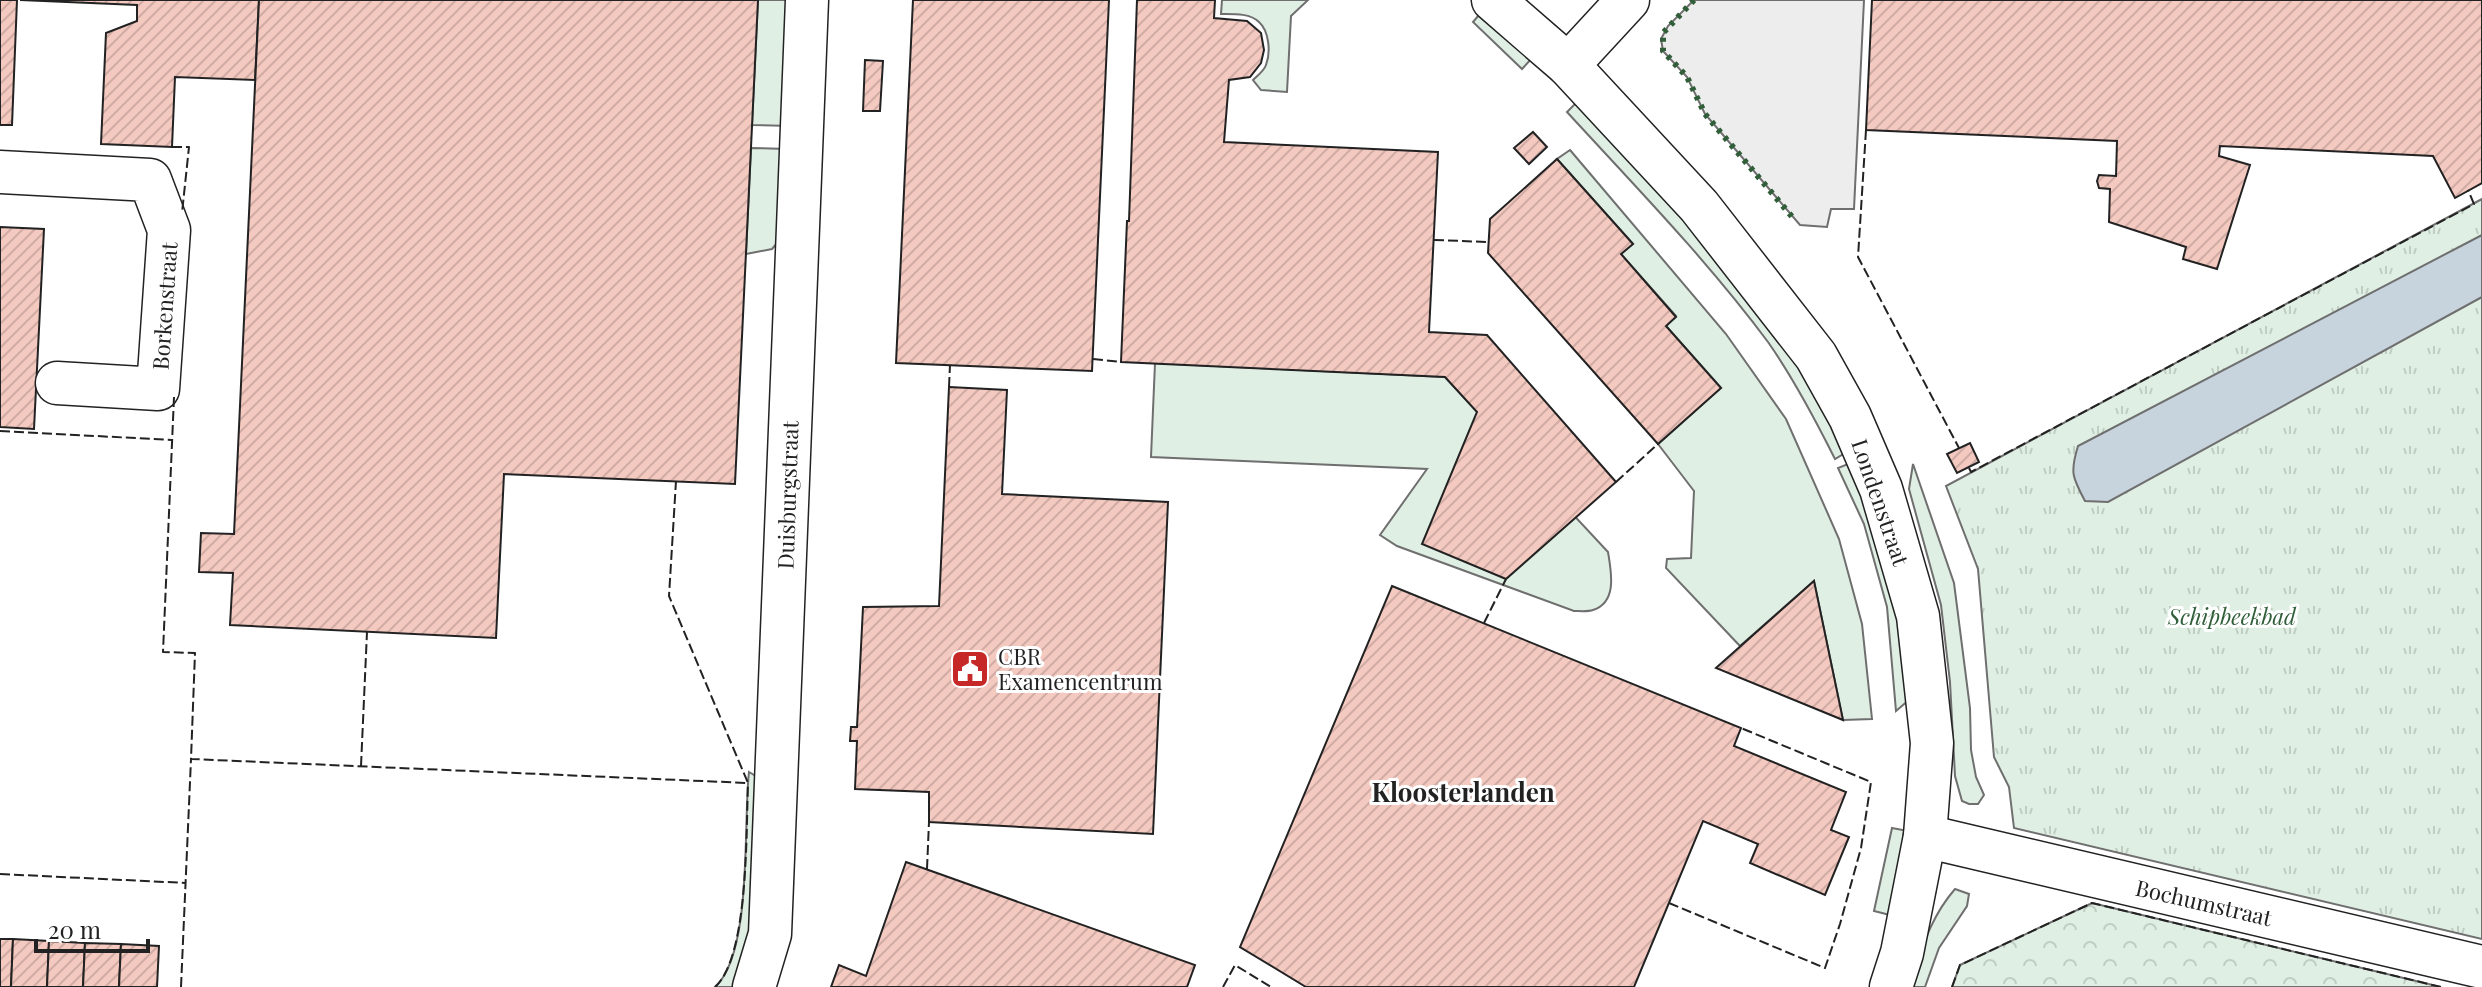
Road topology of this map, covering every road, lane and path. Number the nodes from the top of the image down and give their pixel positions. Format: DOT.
graph roads {
  1 [pos="807,0"];
  2 [pos="1493,0"];
  3 [pos="1628,0"];
  4 [pos="1568,65"];
  5 [pos="0,172"];
  6 [pos="57,383"];
  7 [pos="1925,836"];
  8 [pos="2482,967"];
  9 [pos="754,987"];
  10 [pos="1891,987"];
  1 -- 9 [label="street, Duisburgstraat"];
  2 -- 4 [label="street, Londenstraat"];
  3 -- 4 [label="street"];
  4 -- 7 [label="street, Londenstraat"];
  5 -- 6 [label="street, Borkenstraat"];
  7 -- 8 [label="street, Bochumstraat"];
  7 -- 10 [label="street, Londenstraat"];
}
